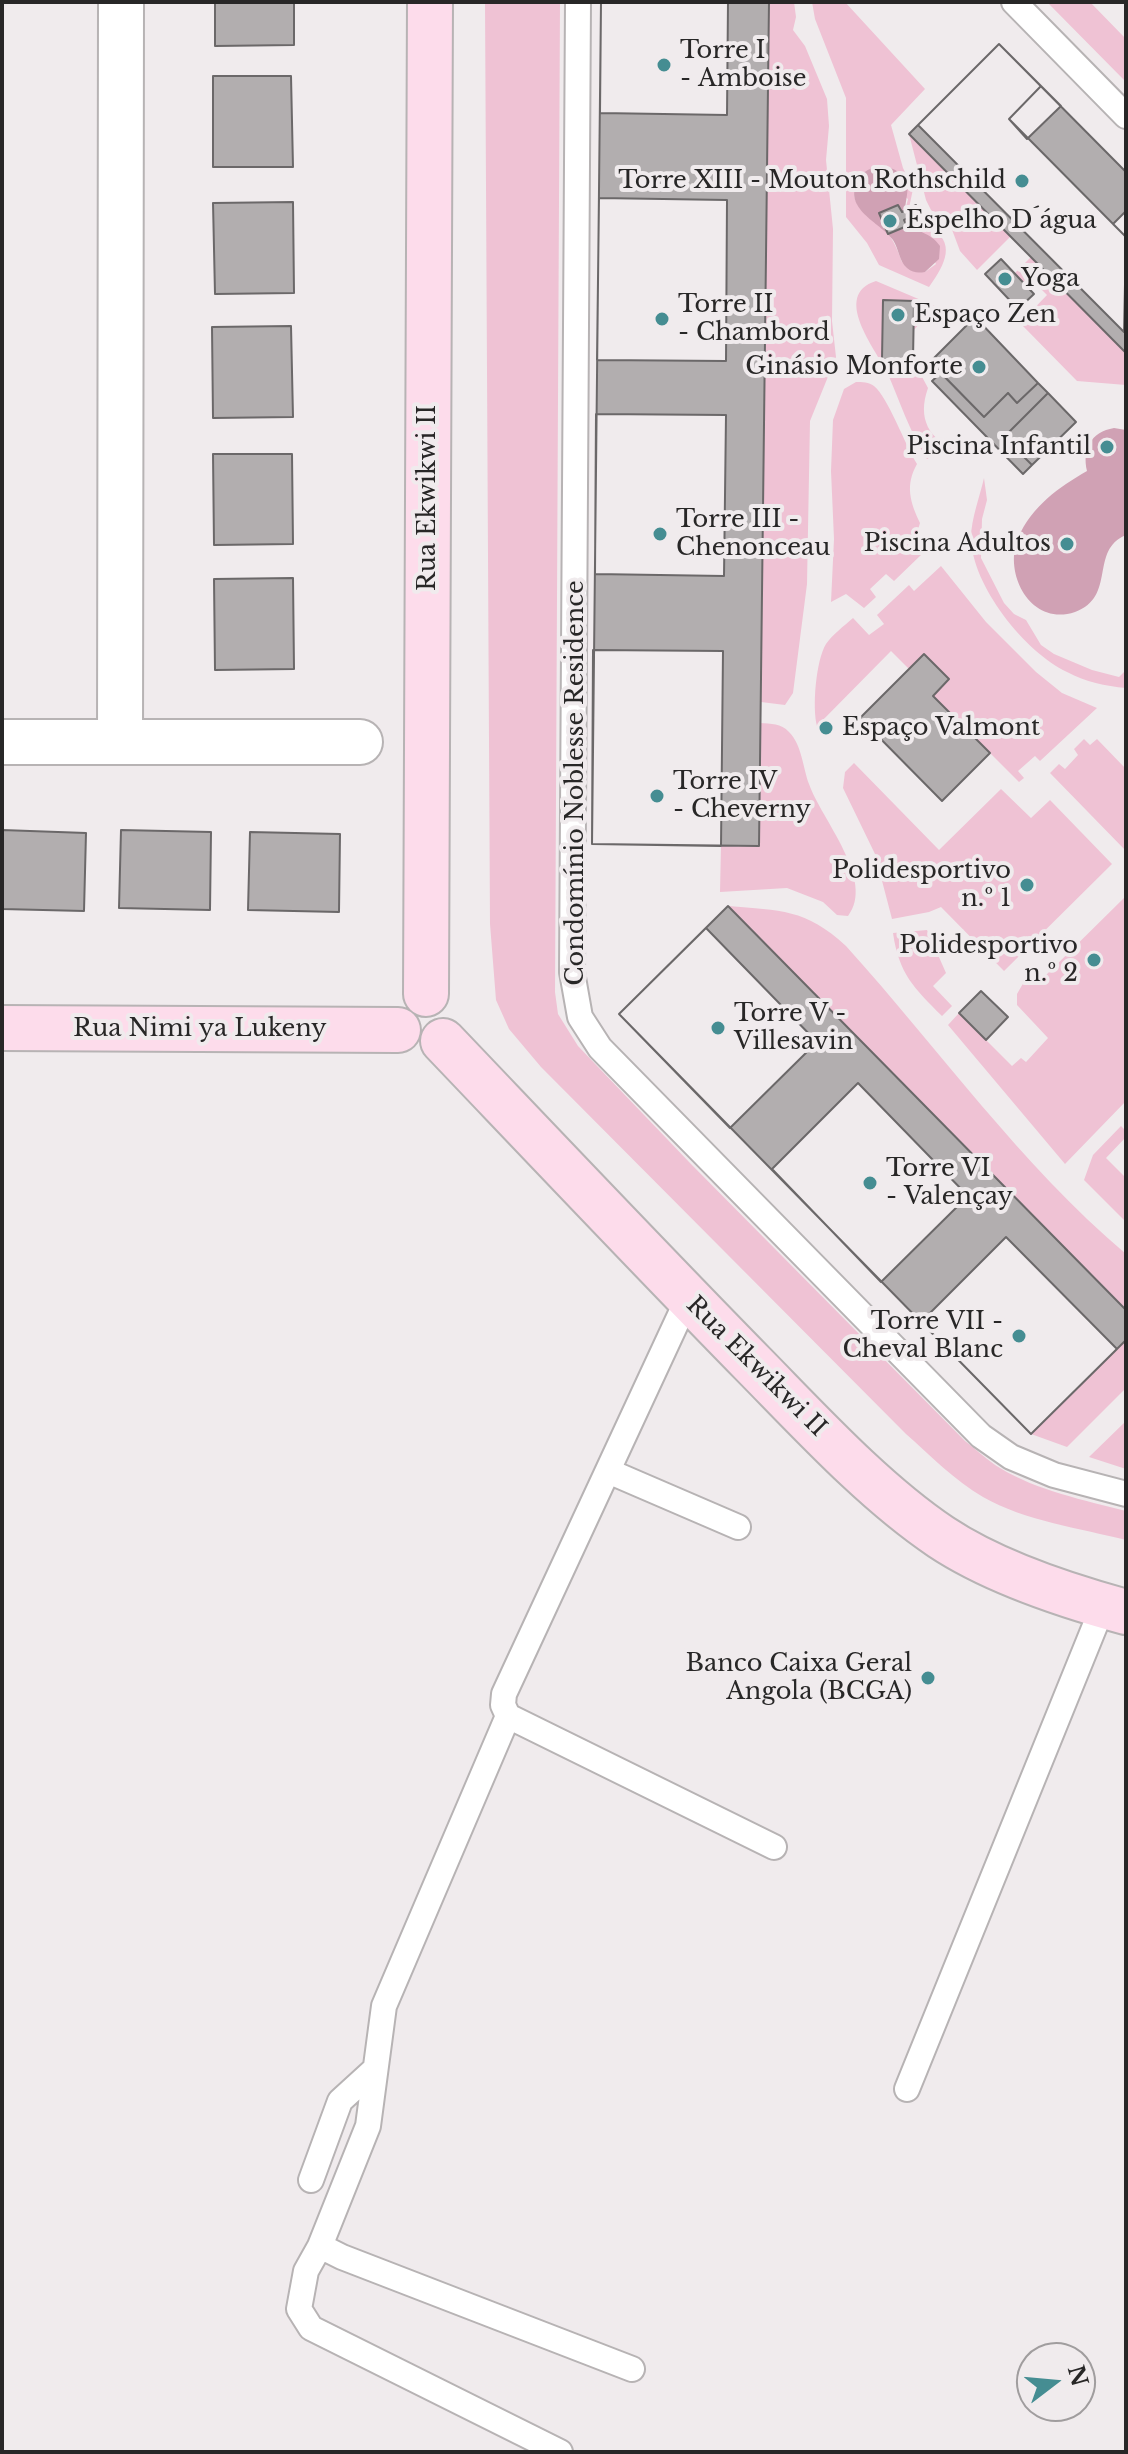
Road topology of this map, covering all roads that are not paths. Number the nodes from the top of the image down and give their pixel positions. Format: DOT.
graph roads {
  1 [pos="121,2"];
  2 [pos="430,2"];
  3 [pos="578,2"];
  4 [pos="1014,2"];
  5 [pos="1126,116"];
  6 [pos="2,742"];
  7 [pos="120,742"];
  8 [pos="360,742"];
  9 [pos="426,994"];
  10 [pos="2,1028"];
  11 [pos="398,1030"];
  12 [pos="443,1041"];
  13 [pos="688,1298"];
  14 [pos="608,1471"];
  15 [pos="1126,1494"];
  16 [pos="738,1527"];
  17 [pos="1115,1609"];
  18 [pos="508,1716"];
  19 [pos="774,1847"];
  20 [pos="374,2070"];
  21 [pos="907,2089"];
  22 [pos="311,2180"];
  23 [pos="320,2246"];
  24 [pos="632,2369"];
  25 [pos="560,2452"];
  1 -- 7 [label="street"];
  2 -- 9 [label="street, Rua Ekwikwi II"];
  3 -- 15 [label="lane, Condomínio Noblesse Residence"];
  4 -- 5 [label="lane"];
  6 -- 7 [label="street"];
  7 -- 8 [label="street"];
  9 -- 11 [label="street"];
  9 -- 12 [label="street"];
  10 -- 11 [label="street, Rua Nimi ya Lukeny"];
  11 -- 12 [label="street"];
  12 -- 13 [label="street, Rua Ekwikwi II"];
  13 -- 14 [label="lane"];
  13 -- 17 [label="street, Rua Ekwikwi II"];
  14 -- 16 [label="lane"];
  14 -- 18 [label="lane"];
  17 -- 21 [label="lane"];
  18 -- 19 [label="lane"];
  18 -- 20 [label="lane"];
  20 -- 22 [label="lane"];
  20 -- 23 [label="lane"];
  23 -- 24 [label="lane"];
  23 -- 25 [label="lane"];
}
